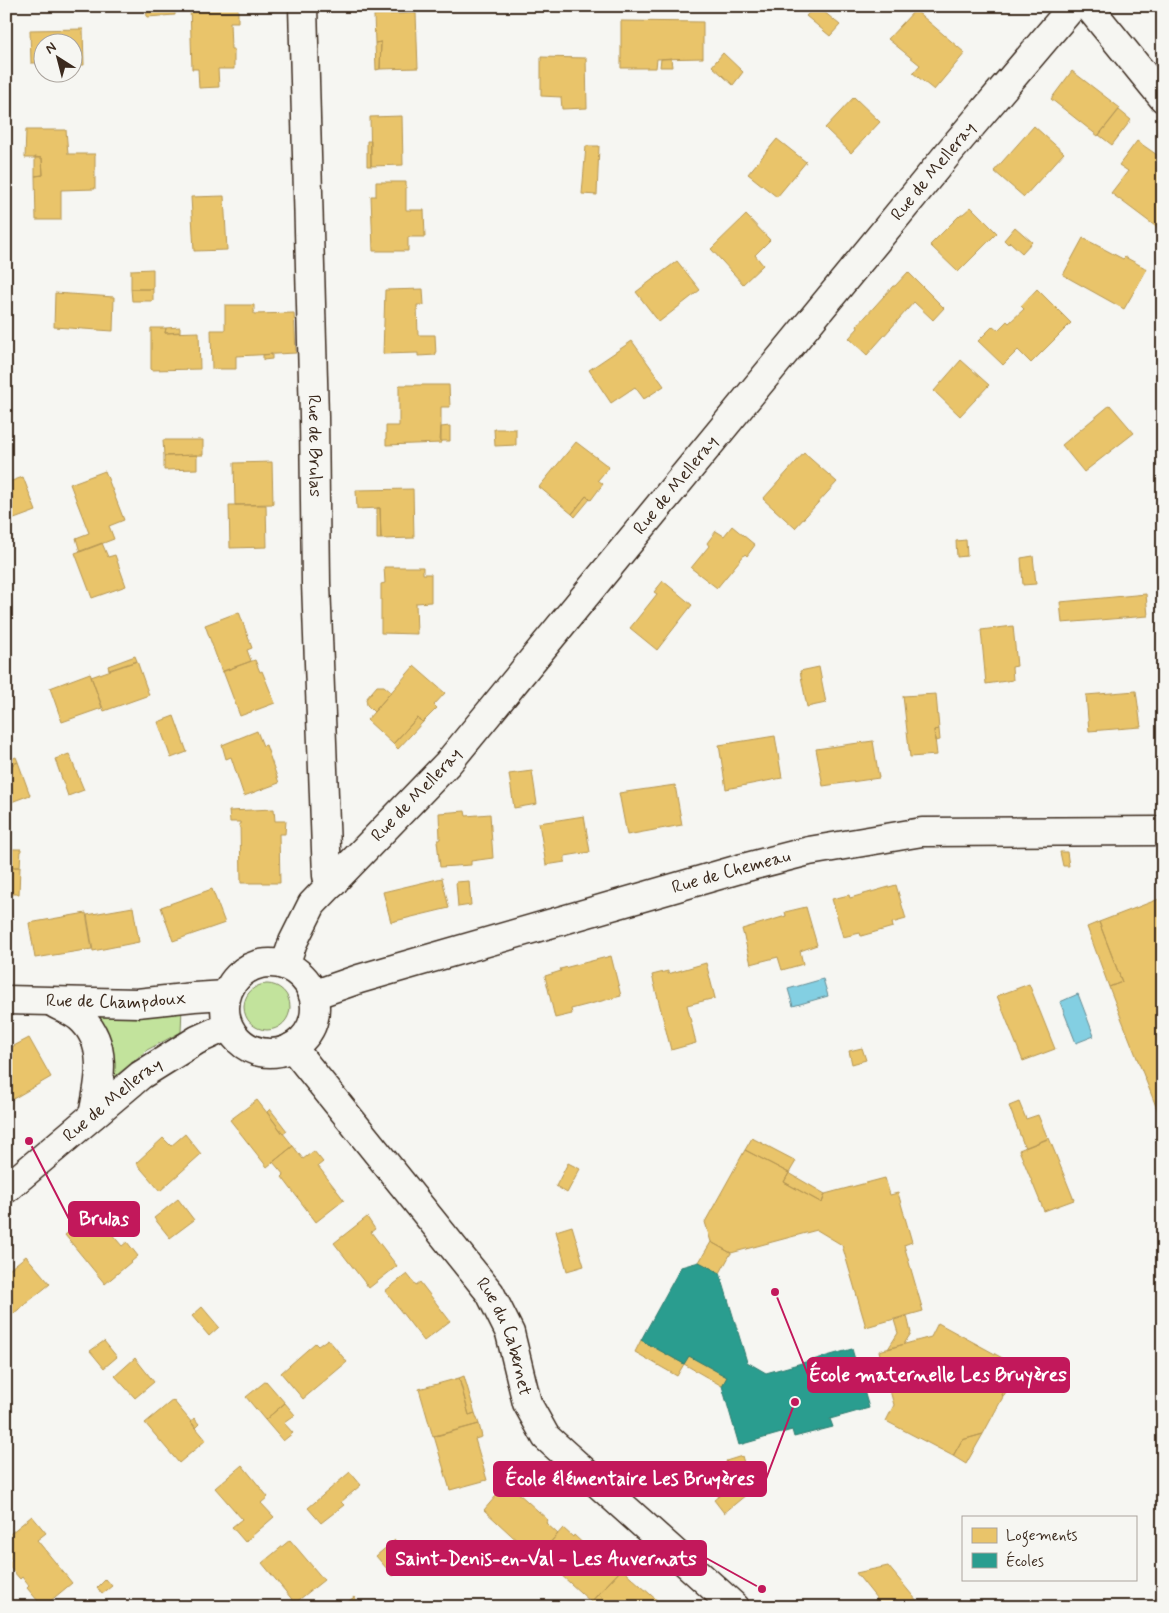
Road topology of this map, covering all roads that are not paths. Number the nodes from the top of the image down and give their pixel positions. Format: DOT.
graph roads {
  1 [pos="303,6"];
  2 [pos="1073,6"];
  3 [pos="1088,6"];
  4 [pos="1163,98"];
  5 [pos="1163,831"];
  6 [pos="333,883"];
  7 [pos="285,965"];
  8 [pos="226,995"];
  9 [pos="313,995"];
  10 [pos="6,1000"];
  11 [pos="51,1001"];
  12 [pos="228,1026"];
  13 [pos="292,1047"];
  14 [pos="93,1115"];
  15 [pos="6,1189"];
  16 [pos="735,1607"];
  1 -- 6 [label="street, Rue de Brulas"];
  2 -- 6 [label="street, Rue de Melleray"];
  3 -- 4 [label="street"];
  5 -- 9 [label="street, Rue de Chemeau"];
  6 -- 7 [label="street, Rue de Melleray"];
  7 -- 8 [label="street"];
  7 -- 9 [label="street"];
  8 -- 11 [label="street, Rue de Champdoux"];
  8 -- 12 [label="street"];
  9 -- 13 [label="street"];
  10 -- 11 [label="street, Rue de Champdoux"];
  11 -- 14 [label="street"];
  12 -- 13 [label="street"];
  12 -- 14 [label="street, Rue de Melleray"];
  13 -- 16 [label="street, Rue du Cabernet"];
  14 -- 15 [label="street, Rue de Melleray"];
}
